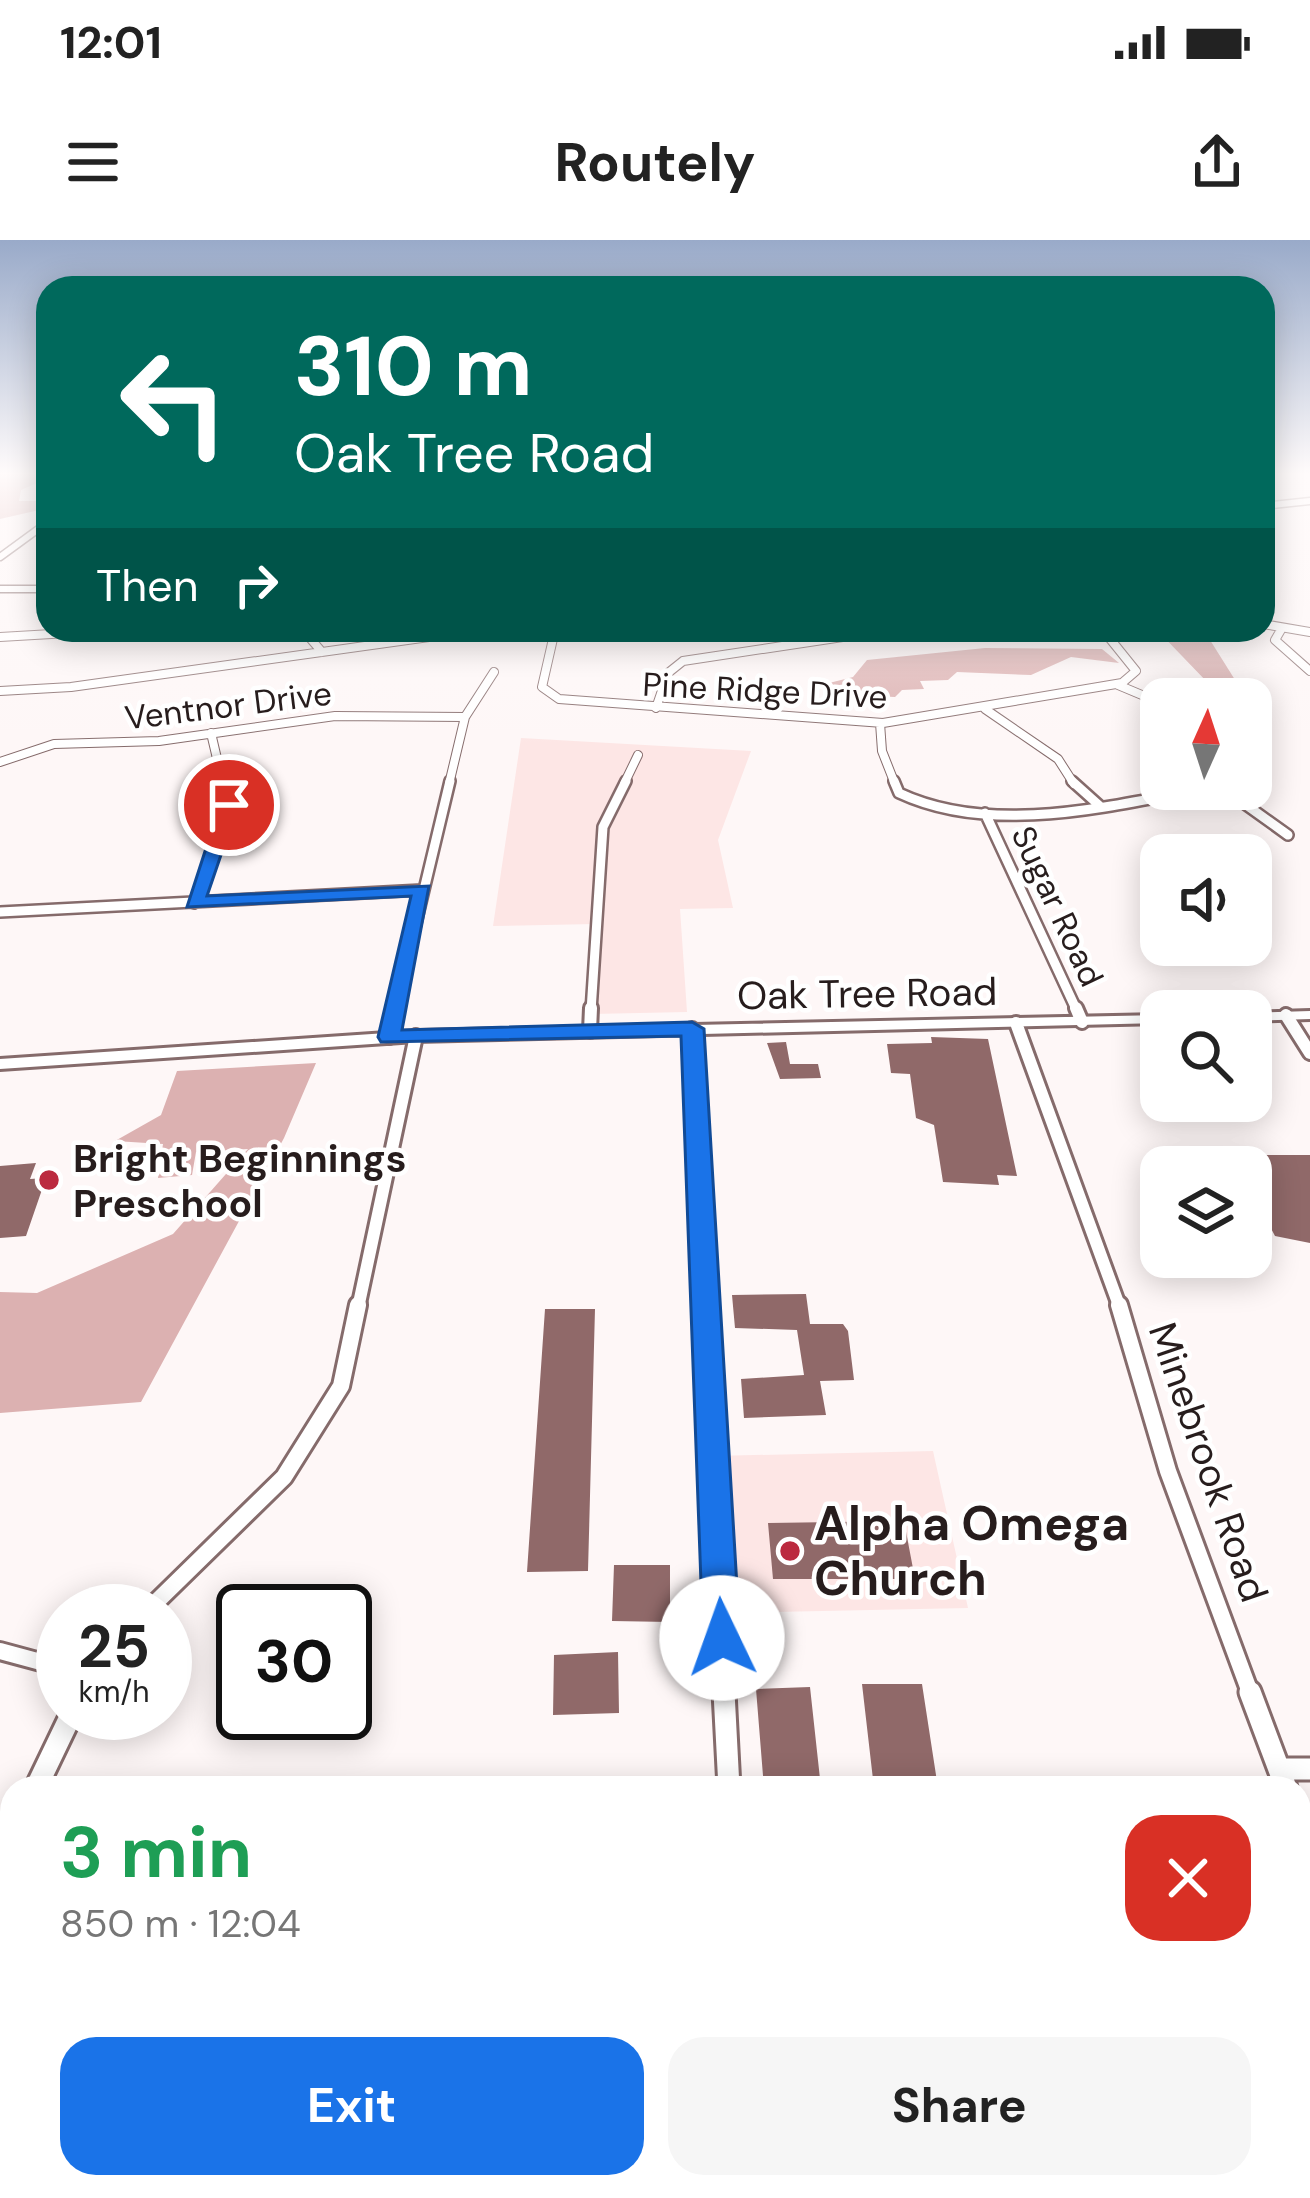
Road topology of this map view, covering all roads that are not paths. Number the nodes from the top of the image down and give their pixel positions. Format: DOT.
graph roads {
  1 [pos="0,589"];
  2 [pos="36,589"];
  3 [pos="1275,627"];
  4 [pos="1282,628"];
  5 [pos="1310,632"];
  6 [pos="36,636"];
  7 [pos="0,638"];
  8 [pos="313,642"];
  9 [pos="393,642"];
  10 [pos="552,642"];
  11 [pos="809,642"];
  12 [pos="1113,642"];
  13 [pos="322,652"];
  14 [pos="1310,671"];
  15 [pos="494,672"];
  16 [pos="1118,685"];
  17 [pos="0,691"];
  18 [pos="1140,694"];
  19 [pos="656,708"];
  20 [pos="985,710"];
  21 [pos="465,717"];
  22 [pos="880,723"];
  23 [pos="211,734"];
  24 [pos="638,755"];
  25 [pos="0,762"];
  26 [pos="1140,800"];
  27 [pos="1101,807"];
  28 [pos="1253,810"];
  29 [pos="986,813"];
  30 [pos="1288,835"];
  31 [pos="422,890"];
  32 [pos="194,903"];
  33 [pos="0,912"];
  34 [pos="1310,1015"];
  35 [pos="1272,1016"];
  36 [pos="1286,1016"];
  37 [pos="1140,1020"];
  38 [pos="1082,1022"];
  39 [pos="1016,1023"];
  40 [pos="692,1029"];
  41 [pos="590,1031"];
  42 [pos="416,1036"];
  43 [pos="389,1037"];
  44 [pos="1310,1053"];
  45 [pos="0,1064"];
  46 [pos="175,1584"];
  47 [pos="0,1651"];
  48 [pos="36,1661"];
  49 [pos="60,1740"];
  50 [pos="42,1776"];
  51 [pos="728,1776"];
  52 [pos="1281,1776"];
  1 -- 2 [label="street"];
  3 -- 4 [label="street"];
  4 -- 5 [label="street"];
  4 -- 14 [label="street"];
  6 -- 7 [label="street"];
  8 -- 13 [label="street"];
  9 -- 13 [label="street"];
  10 -- 19 [label="street, Pine Ridge Drive"];
  11 -- 19 [label="street"];
  12 -- 16 [label="street"];
  13 -- 17 [label="street"];
  15 -- 21 [label="street"];
  16 -- 18 [label="street"];
  16 -- 20 [label="street, Pine Ridge Drive"];
  19 -- 22 [label="street, Pine Ridge Drive"];
  20 -- 22 [label="street, Pine Ridge Drive"];
  20 -- 27 [label="street"];
  21 -- 23 [label="street, Ventnor Drive"];
  21 -- 31 [label="street"];
  22 -- 29 [label="street"];
  23 -- 25 [label="street, Ventnor Drive"];
  23 -- 32 [label="street"];
  24 -- 41 [label="street"];
  26 -- 27 [label="street"];
  27 -- 29 [label="street"];
  28 -- 30 [label="street"];
  29 -- 38 [label="street, Sugar Road"];
  31 -- 32 [label="street"];
  31 -- 43 [label="street"];
  32 -- 33 [label="street"];
  34 -- 36 [label="main road"];
  35 -- 36 [label="main road"];
  36 -- 44 [label="street"];
  37 -- 38 [label="main road, Oak Tree Road"];
  38 -- 39 [label="main road, Oak Tree Road"];
  39 -- 40 [label="main road, Oak Tree Road"];
  39 -- 52 [label="street, Minebrook Road"];
  40 -- 41 [label="main road, Oak Tree Road"];
  40 -- 51 [label="street"];
  41 -- 42 [label="main road, Oak Tree Road"];
  42 -- 43 [label="main road, Oak Tree Road"];
  42 -- 46 [label="street"];
  43 -- 45 [label="main road, Oak Tree Road"];
  47 -- 48 [label="street"];
  49 -- 50 [label="street"];
}
